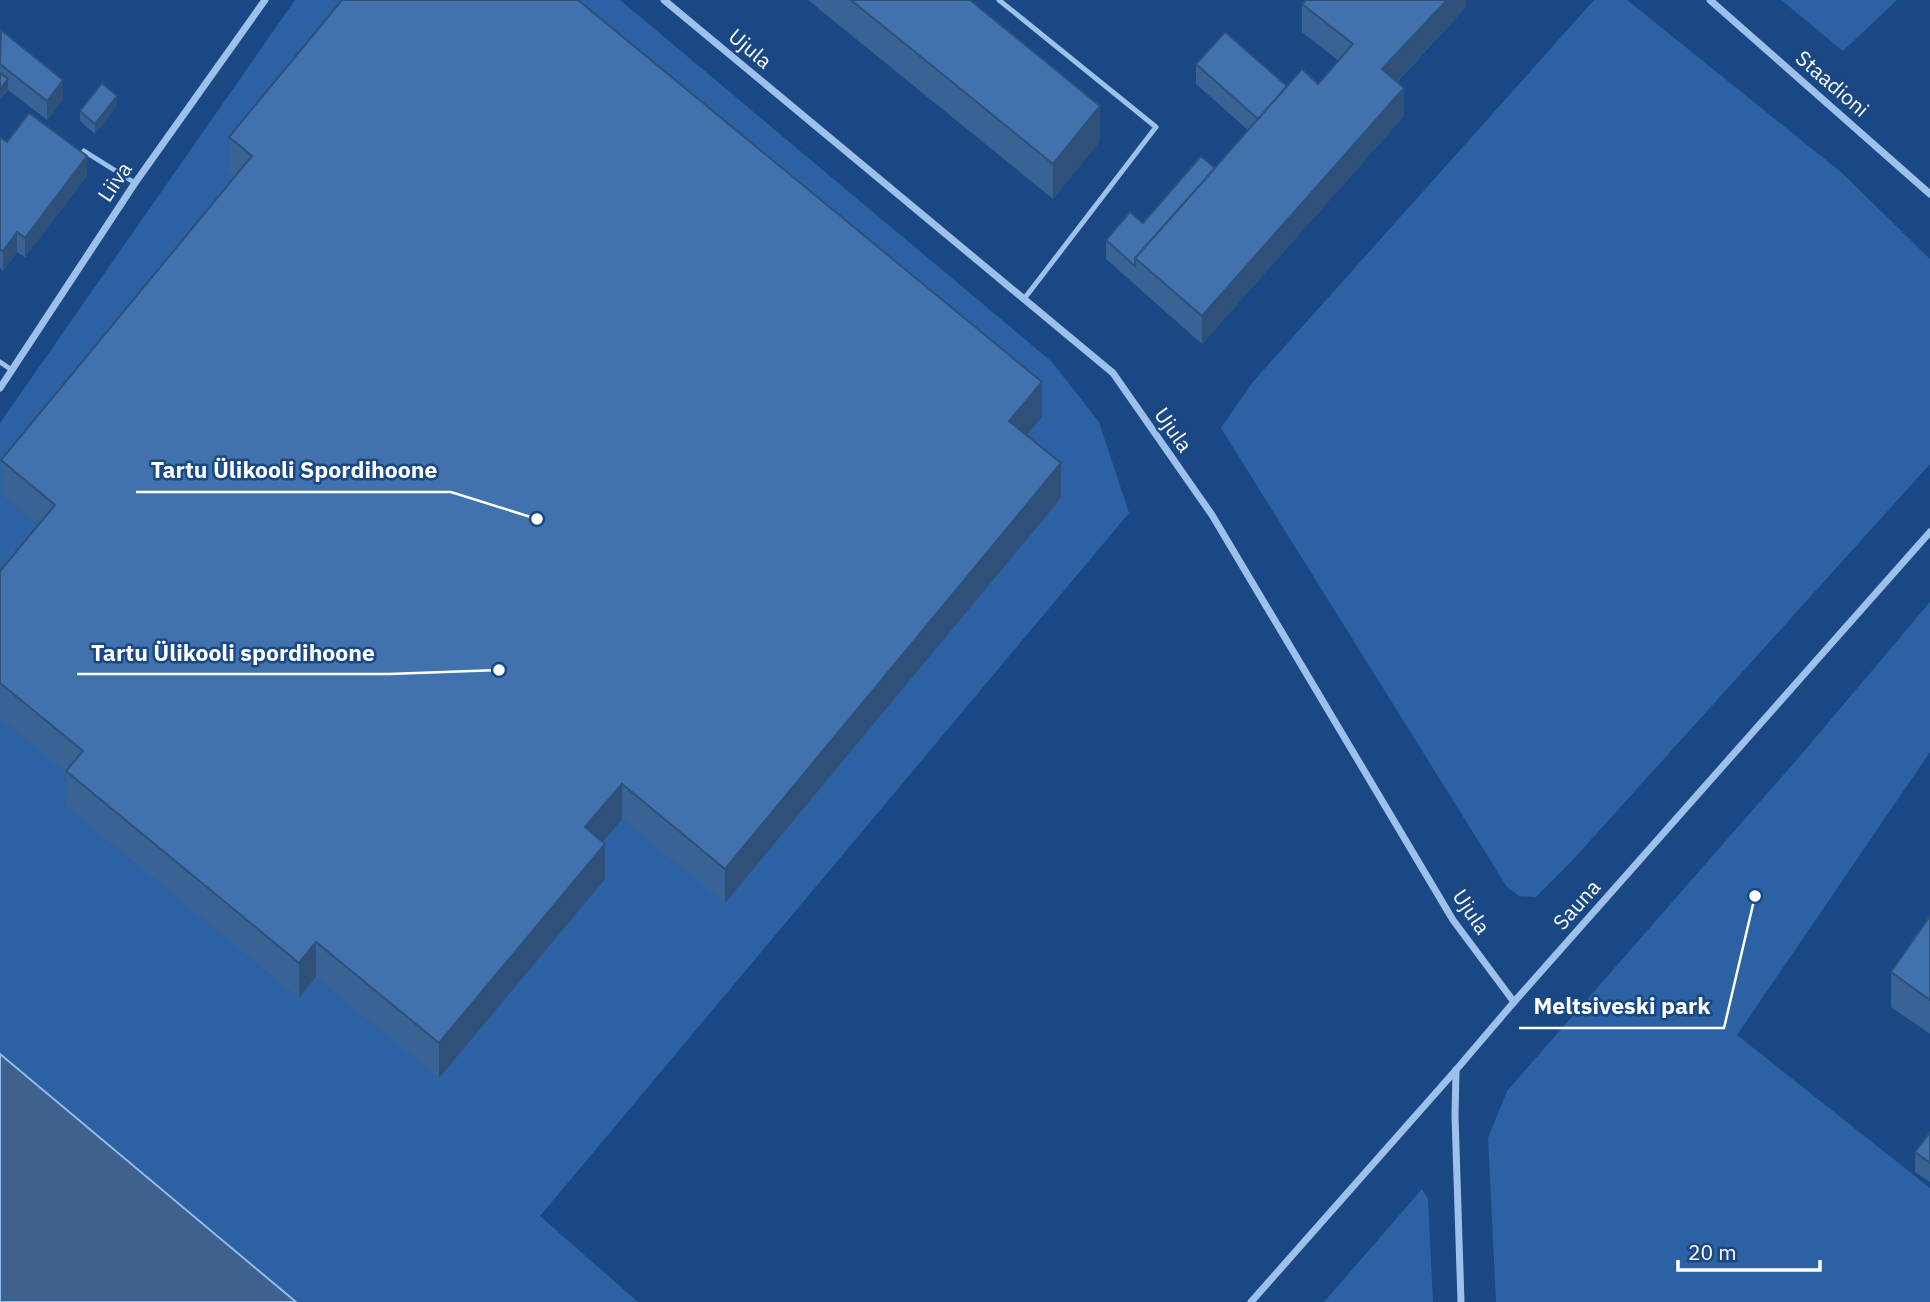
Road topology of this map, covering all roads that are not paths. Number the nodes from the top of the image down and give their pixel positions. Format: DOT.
graph roads {
  1 [pos="265,0"];
  2 [pos="664,0"];
  3 [pos="999,0"];
  4 [pos="1710,0"];
  5 [pos="84,151"];
  6 [pos="135,183"];
  7 [pos="1930,194"];
  8 [pos="1024,299"];
  9 [pos="0,362"];
  10 [pos="12,370"];
  11 [pos="0,388"];
  12 [pos="1930,532"];
  13 [pos="1514,1002"];
  14 [pos="1456,1070"];
  15 [pos="1251,1302"];
  16 [pos="1461,1302"];
  1 -- 6 [label="street, Liiva"];
  2 -- 8 [label="street, Ujula"];
  3 -- 8 [label="lane"];
  4 -- 7 [label="street, Staadioni"];
  5 -- 6 [label="lane"];
  6 -- 10 [label="street, Liiva"];
  8 -- 13 [label="street, Ujula"];
  9 -- 10 [label="lane"];
  10 -- 11 [label="street, Liiva"];
  12 -- 13 [label="street, Sauna"];
  13 -- 14 [label="street, Sauna"];
  14 -- 15 [label="street, Sauna"];
  14 -- 16 [label="street"];
}
